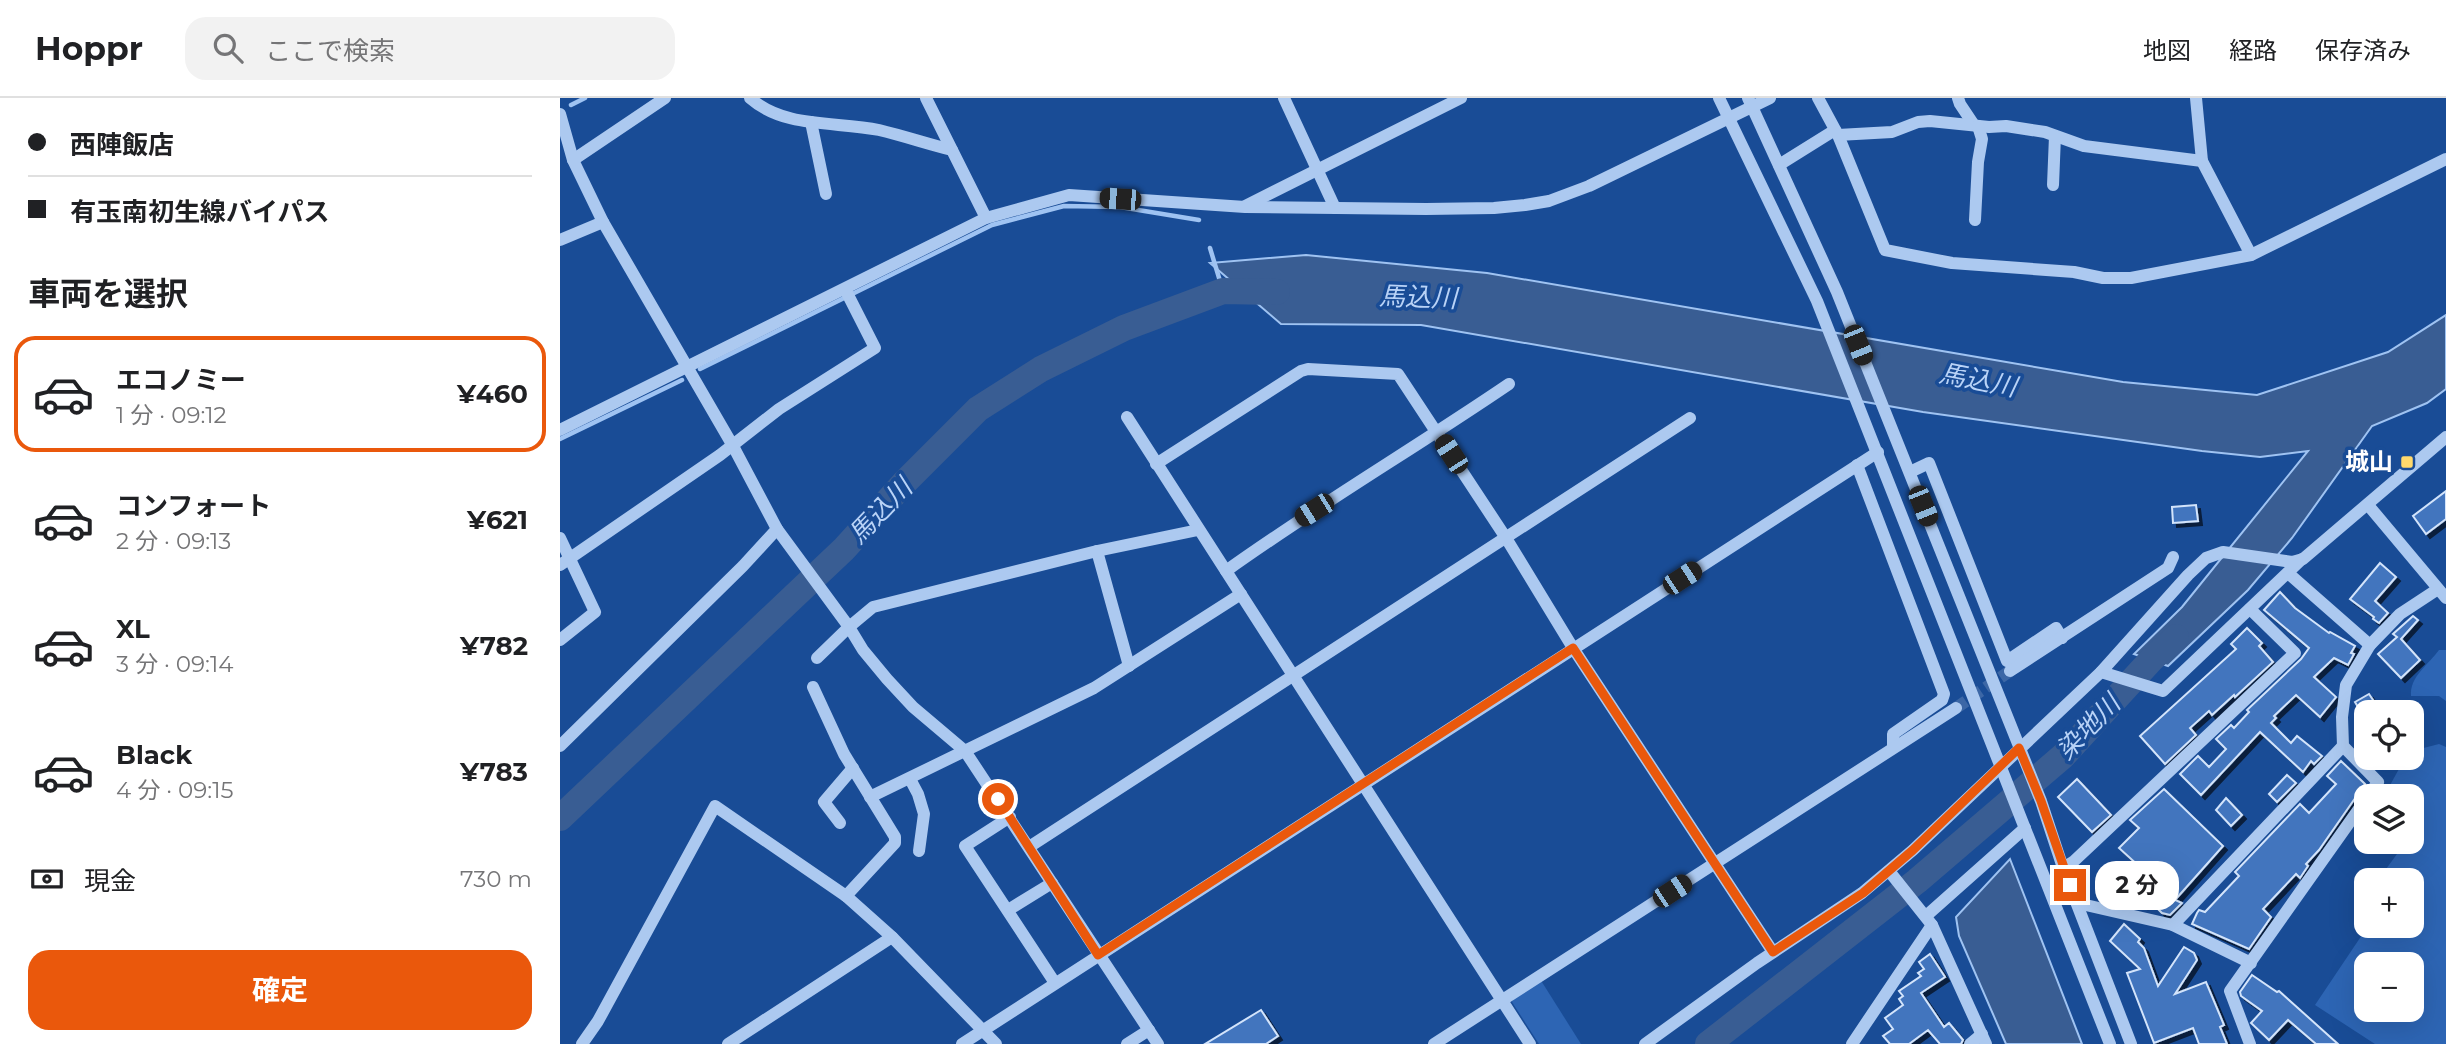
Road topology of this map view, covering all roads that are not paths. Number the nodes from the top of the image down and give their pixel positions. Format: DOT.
graph roads {
  1 [pos="665,98"];
  2 [pos="750,98"];
  3 [pos="926,98"];
  4 [pos="1284,98"];
  5 [pos="1461,98"];
  6 [pos="1719,98"];
  7 [pos="1770,98"];
  8 [pos="1818,98"];
  9 [pos="1958,98"];
  10 [pos="2196,98"];
  11 [pos="1750,102"];
  12 [pos="560,114"];
  13 [pos="1729,118"];
  14 [pos="811,122"];
  15 [pos="1976,126"];
  16 [pos="1836,132"];
  17 [pos="2055,136"];
  18 [pos="952,150"];
  19 [pos="2446,159"];
  20 [pos="573,160"];
  21 [pos="2202,161"];
  22 [pos="1779,165"];
  23 [pos="1318,169"];
  24 [pos="2053,185"];
  25 [pos="825,194"];
  26 [pos="1245,207"];
  27 [pos="1335,208"];
  28 [pos="986,218"];
  29 [pos="1975,220"];
  30 [pos="603,222"];
  31 [pos="560,240"];
  32 [pos="2251,255"];
  33 [pos="845,289"];
  34 [pos="686,368"];
  35 [pos="1509,384"];
  36 [pos="1127,417"];
  37 [pos="1690,418"];
  38 [pos="560,430"];
  39 [pos="1437,433"];
  40 [pos="2446,437"];
  41 [pos="733,446"];
  42 [pos="1878,452"];
  43 [pos="1156,464"];
  44 [pos="1857,465"];
  45 [pos="1910,472"];
  46 [pos="2368,505"];
  47 [pos="777,529"];
  48 [pos="1198,530"];
  49 [pos="560,538"];
  50 [pos="1506,538"];
  51 [pos="1097,551"];
  52 [pos="2174,557"];
  53 [pos="2303,559"];
  54 [pos="565,562"];
  55 [pos="1226,571"];
  56 [pos="2288,573"];
  57 [pos="2442,593"];
  58 [pos="1241,594"];
  59 [pos="2250,609"];
  60 [pos="849,626"];
  61 [pos="2062,638"];
  62 [pos="560,640"];
  63 [pos="2370,645"];
  64 [pos="1573,648"];
  65 [pos="817,658"];
  66 [pos="1129,666"];
  67 [pos="2010,671"];
  68 [pos="2101,671"];
  69 [pos="1294,676"];
  70 [pos="813,687"];
  71 [pos="1956,708"];
  72 [pos="560,746"];
  73 [pos="2343,746"];
  74 [pos="1893,747"];
  75 [pos="965,751"];
  76 [pos="2021,753"];
  77 [pos="853,768"];
  78 [pos="2003,771"];
  79 [pos="910,779"];
  80 [pos="1363,784"];
  81 [pos="2377,784"];
  82 [pos="870,797"];
  83 [pos="2354,816"];
  84 [pos="1010,817"];
  85 [pos="840,823"];
  86 [pos="2023,823"];
  87 [pos="1029,847"];
  88 [pos="919,851"];
  89 [pos="1715,863"];
  90 [pos="2063,868"];
  91 [pos="1890,873"];
  92 [pos="1052,883"];
  93 [pos="846,896"];
  94 [pos="2077,902"];
  95 [pos="1008,910"];
  96 [pos="1929,921"];
  97 [pos="2173,925"];
  98 [pos="892,937"];
  99 [pos="1773,952"];
  100 [pos="1098,955"];
  101 [pos="2251,962"];
  102 [pos="1055,984"];
  103 [pos="1501,1000"];
  104 [pos="984,1030"];
  105 [pos="1149,1030"];
  106 [pos="1984,1039"];
  107 [pos="582,1044"];
  108 [pos="728,1044"];
  109 [pos="962,1044"];
  110 [pos="996,1044"];
  111 [pos="1128,1044"];
  112 [pos="1158,1044"];
  113 [pos="1434,1044"];
  114 [pos="1530,1044"];
  115 [pos="1646,1044"];
  116 [pos="1852,1044"];
  117 [pos="1970,1044"];
  118 [pos="2110,1044"];
  119 [pos="2132,1044"];
  120 [pos="2250,1044"];
  1 -- 20 [label="street"];
  2 -- 14 [label="street"];
  3 -- 18 [label="street"];
  4 -- 23 [label="street"];
  5 -- 23 [label="street"];
  6 -- 13 [label="street"];
  7 -- 11 [label="street"];
  8 -- 16 [label="street"];
  9 -- 15 [label="street"];
  10 -- 21 [label="street"];
  11 -- 13 [label="street"];
  11 -- 22 [label="street"];
  12 -- 20 [label="street"];
  13 -- 27 [label="street"];
  13 -- 42 [label="street"];
  14 -- 18 [label="street"];
  14 -- 25 [label="street"];
  15 -- 16 [label="street"];
  15 -- 17 [label="street"];
  15 -- 29 [label="street"];
  16 -- 22 [label="street"];
  16 -- 32 [label="street"];
  17 -- 21 [label="street"];
  17 -- 24 [label="street"];
  18 -- 28 [label="street"];
  19 -- 32 [label="street"];
  20 -- 30 [label="street"];
  21 -- 32 [label="street"];
  22 -- 45 [label="street"];
  23 -- 26 [label="street"];
  23 -- 27 [label="street"];
  26 -- 27 [label="street"];
  26 -- 28 [label="street"];
  28 -- 33 [label="street"];
  30 -- 31 [label="street"];
  30 -- 34 [label="street"];
  33 -- 34 [label="street"];
  33 -- 41 [label="street"];
  34 -- 38 [label="street"];
  34 -- 41 [label="street"];
  35 -- 39 [label="street"];
  36 -- 43 [label="street"];
  37 -- 50 [label="street"];
  39 -- 43 [label="street"];
  39 -- 50 [label="street"];
  39 -- 55 [label="street"];
  40 -- 46 [label="street"];
  41 -- 47 [label="street"];
  41 -- 54 [label="street"];
  42 -- 44 [label="street"];
  42 -- 78 [label="street"];
  43 -- 48 [label="street"];
  44 -- 64 [label="street"];
  44 -- 74 [label="street"];
  45 -- 61 [label="street"];
  45 -- 76 [label="street"];
  46 -- 53 [label="street"];
  46 -- 57 [label="street"];
  47 -- 60 [label="street"];
  47 -- 72 [label="street"];
  48 -- 51 [label="street"];
  48 -- 55 [label="street"];
  49 -- 54 [label="street"];
  50 -- 64 [label="street"];
  50 -- 69 [label="street"];
  51 -- 60 [label="street"];
  51 -- 66 [label="street"];
  52 -- 61 [label="street"];
  53 -- 56 [label="street"];
  53 -- 68 [label="street"];
  54 -- 62 [label="street"];
  55 -- 58 [label="street"];
  56 -- 59 [label="street"];
  56 -- 63 [label="street"];
  57 -- 63 [label="street"];
  58 -- 66 [label="street"];
  58 -- 69 [label="street"];
  59 -- 68 [label="street"];
  59 -- 90 [label="street"];
  60 -- 65 [label="street"];
  60 -- 75 [label="street"];
  61 -- 67 [label="street"];
  63 -- 73 [label="street"];
  64 -- 80 [label="street"];
  64 -- 89 [label="street"];
  66 -- 75 [label="street"];
  68 -- 76 [label="street"];
  69 -- 80 [label="street"];
  69 -- 87 [label="street"];
  70 -- 77 [label="street"];
  71 -- 74 [label="street"];
  73 -- 81 [label="street"];
  73 -- 97 [label="street"];
  74 -- 89 [label="street"];
  75 -- 79 [label="street"];
  75 -- 84 [label="street"];
  76 -- 78 [label="street"];
  76 -- 90 [label="street"];
  77 -- 82 [label="street"];
  77 -- 85 [label="street"];
  78 -- 86 [label="street"];
  78 -- 91 [label="street"];
  79 -- 82 [label="street"];
  79 -- 88 [label="street"];
  80 -- 100 [label="street"];
  80 -- 103 [label="street"];
  82 -- 93 [label="street"];
  83 -- 101 [label="street"];
  84 -- 87 [label="street"];
  84 -- 95 [label="street"];
  86 -- 96 [label="street"];
  86 -- 118 [label="street"];
  87 -- 92 [label="street"];
  89 -- 99 [label="street"];
  89 -- 103 [label="street"];
  90 -- 94 [label="street"];
  91 -- 96 [label="street"];
  91 -- 99 [label="street"];
  92 -- 95 [label="street"];
  92 -- 100 [label="street"];
  93 -- 98 [label="street"];
  93 -- 107 [label="street"];
  94 -- 97 [label="street"];
  94 -- 119 [label="street"];
  95 -- 102 [label="street"];
  96 -- 106 [label="street"];
  96 -- 116 [label="street"];
  97 -- 101 [label="street"];
  98 -- 104 [label="street"];
  98 -- 108 [label="street"];
  99 -- 115 [label="street"];
  100 -- 102 [label="street"];
  100 -- 105 [label="street"];
  101 -- 120 [label="street"];
  102 -- 104 [label="street"];
  103 -- 113 [label="street"];
  103 -- 114 [label="street"];
  104 -- 109 [label="street"];
  104 -- 110 [label="street"];
  105 -- 111 [label="street"];
  105 -- 112 [label="street"];
  106 -- 117 [label="street"];
}
